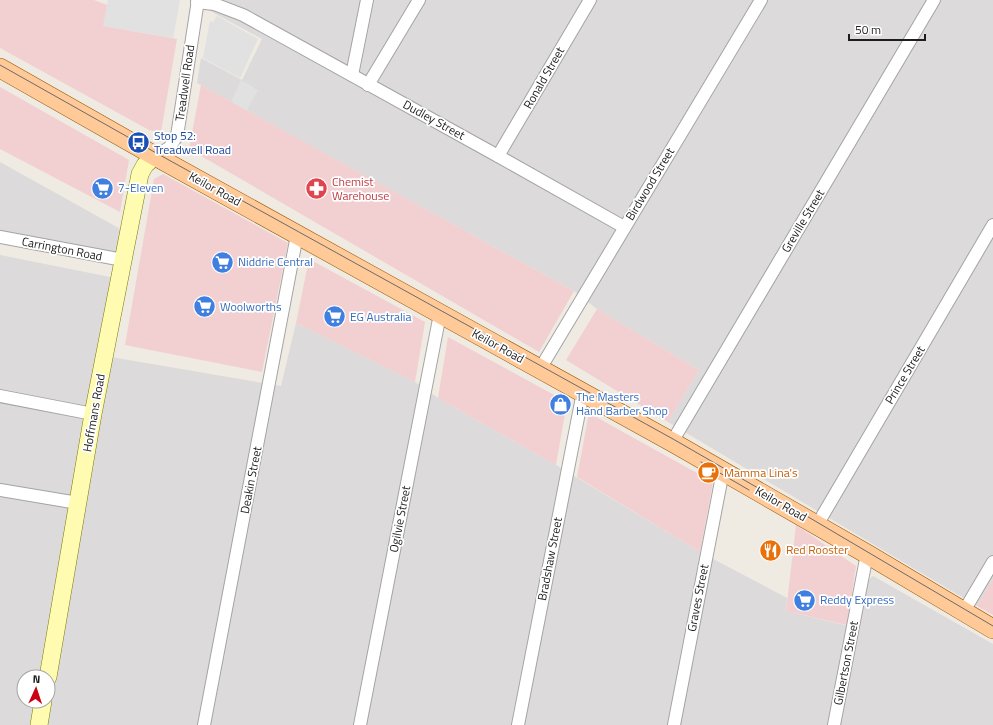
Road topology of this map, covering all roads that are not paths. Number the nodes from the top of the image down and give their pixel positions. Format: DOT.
graph roads {
  1 [pos="222,0"];
  2 [pos="367,0"];
  3 [pos="419,0"];
  4 [pos="590,0"];
  5 [pos="761,0"];
  6 [pos="934,0"];
  7 [pos="198,1"];
  8 [pos="243,15"];
  9 [pos="0,68"];
  10 [pos="352,75"];
  11 [pos="368,85"];
  12 [pos="155,156"];
  13 [pos="498,156"];
  14 [pos="993,225"];
  15 [pos="624,227"];
  16 [pos="297,234"];
  17 [pos="0,237"];
  18 [pos="123,260"];
  19 [pos="440,314"];
  20 [pos="540,369"];
  21 [pos="583,392"];
  22 [pos="0,396"];
  23 [pos="93,414"];
  24 [pos="672,442"];
  25 [pos="723,471"];
  26 [pos="0,490"];
  27 [pos="78,503"];
  28 [pos="817,525"];
  29 [pos="867,554"];
  30 [pos="993,562"];
  31 [pos="964,611"];
  32 [pos="993,628"];
  33 [pos="49,669"];
  34 [pos="42,709"];
  35 [pos="39,725"];
  36 [pos="204,725"];
  37 [pos="360,725"];
  38 [pos="518,725"];
  39 [pos="674,725"];
  40 [pos="834,725"];
  1 -- 8 [label="street, Dudley Street"];
  2 -- 10 [label="street"];
  3 -- 11 [label="street"];
  4 -- 13 [label="street, Ronald Street"];
  5 -- 15 [label="street, Birdwood Street"];
  6 -- 24 [label="street, Greville Street"];
  7 -- 8 [label="street, Dudley Street"];
  7 -- 12 [label="street, Treadwell Road"];
  8 -- 10 [label="street, Dudley Street"];
  9 -- 12 [label="main road, Keilor Road"];
  10 -- 11 [label="street, Dudley Street"];
  11 -- 13 [label="street, Dudley Street"];
  12 -- 16 [label="main road, Keilor Road"];
  12 -- 18 [label="main road, Hoffmans Road"];
  13 -- 15 [label="street, Dudley Street"];
  14 -- 28 [label="street, Prince Street"];
  15 -- 20 [label="street, Birdwood Street"];
  16 -- 19 [label="main road, Keilor Road"];
  16 -- 36 [label="street, Deakin Street"];
  17 -- 18 [label="street, Carrington Road"];
  18 -- 23 [label="main road, Hoffmans Road"];
  19 -- 20 [label="main road, Keilor Road"];
  19 -- 37 [label="street, Ogilvie Street"];
  20 -- 21 [label="main road, Keilor Road"];
  21 -- 24 [label="main road, Keilor Road"];
  21 -- 38 [label="street, Bradshaw Street"];
  22 -- 23 [label="street"];
  23 -- 27 [label="main road, Hoffmans Road"];
  24 -- 25 [label="main road, Keilor Road"];
  25 -- 28 [label="main road, Keilor Road"];
  25 -- 39 [label="street, Graves Street"];
  26 -- 27 [label="street"];
  27 -- 33 [label="main road, Hoffmans Road"];
  28 -- 29 [label="main road, Keilor Road"];
  29 -- 31 [label="main road, Keilor Road"];
  29 -- 40 [label="street, Gilbertson Street"];
  30 -- 31 [label="street"];
  31 -- 32 [label="main road, Keilor Road"];
  34 -- 35 [label="main road"];
}
